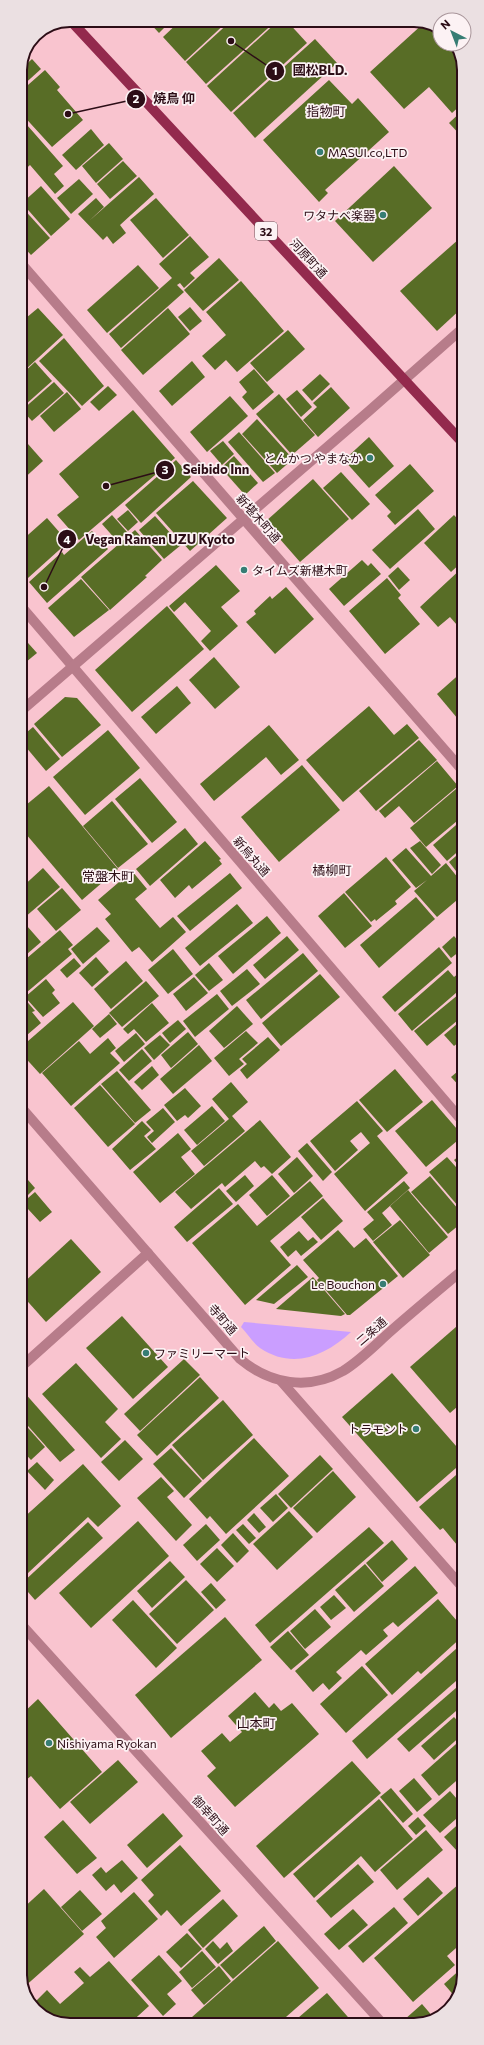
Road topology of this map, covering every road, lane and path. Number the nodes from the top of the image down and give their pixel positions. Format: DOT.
graph roads {
  1 [pos="76,27"];
  2 [pos="27,270"];
  3 [pos="457,333"];
  4 [pos="404,380"];
  5 [pos="457,437"];
  6 [pos="243,520"];
  7 [pos="27,613"];
  8 [pos="73,666"];
  9 [pos="27,706"];
  10 [pos="457,764"];
  11 [pos="27,1114"];
  12 [pos="457,1115"];
  13 [pos="148,1253"];
  14 [pos="457,1275"];
  15 [pos="27,1362"];
  16 [pos="281,1381"];
  17 [pos="457,1581"];
  18 [pos="27,1631"];
  19 [pos="378,2018"];
  1 -- 4 [label="main road, 河原町通 / 32"];
  2 -- 6 [label="street, 新堪木町通"];
  3 -- 4 [label="street"];
  4 -- 5 [label="main road, 河原町通 / 32"];
  4 -- 6 [label="street"];
  6 -- 8 [label="street"];
  6 -- 10 [label="street, 新堪木町通"];
  7 -- 8 [label="street, 新烏丸通"];
  8 -- 9 [label="street"];
  8 -- 12 [label="street, 新烏丸通"];
  11 -- 13 [label="street, 寺町通"];
  13 -- 15 [label="street"];
  13 -- 16 [label="street, 寺町通"];
  14 -- 16 [label="street, 二条通"];
  16 -- 17 [label="street, 寺町通"];
  18 -- 19 [label="street, 御幸町通"];
}
